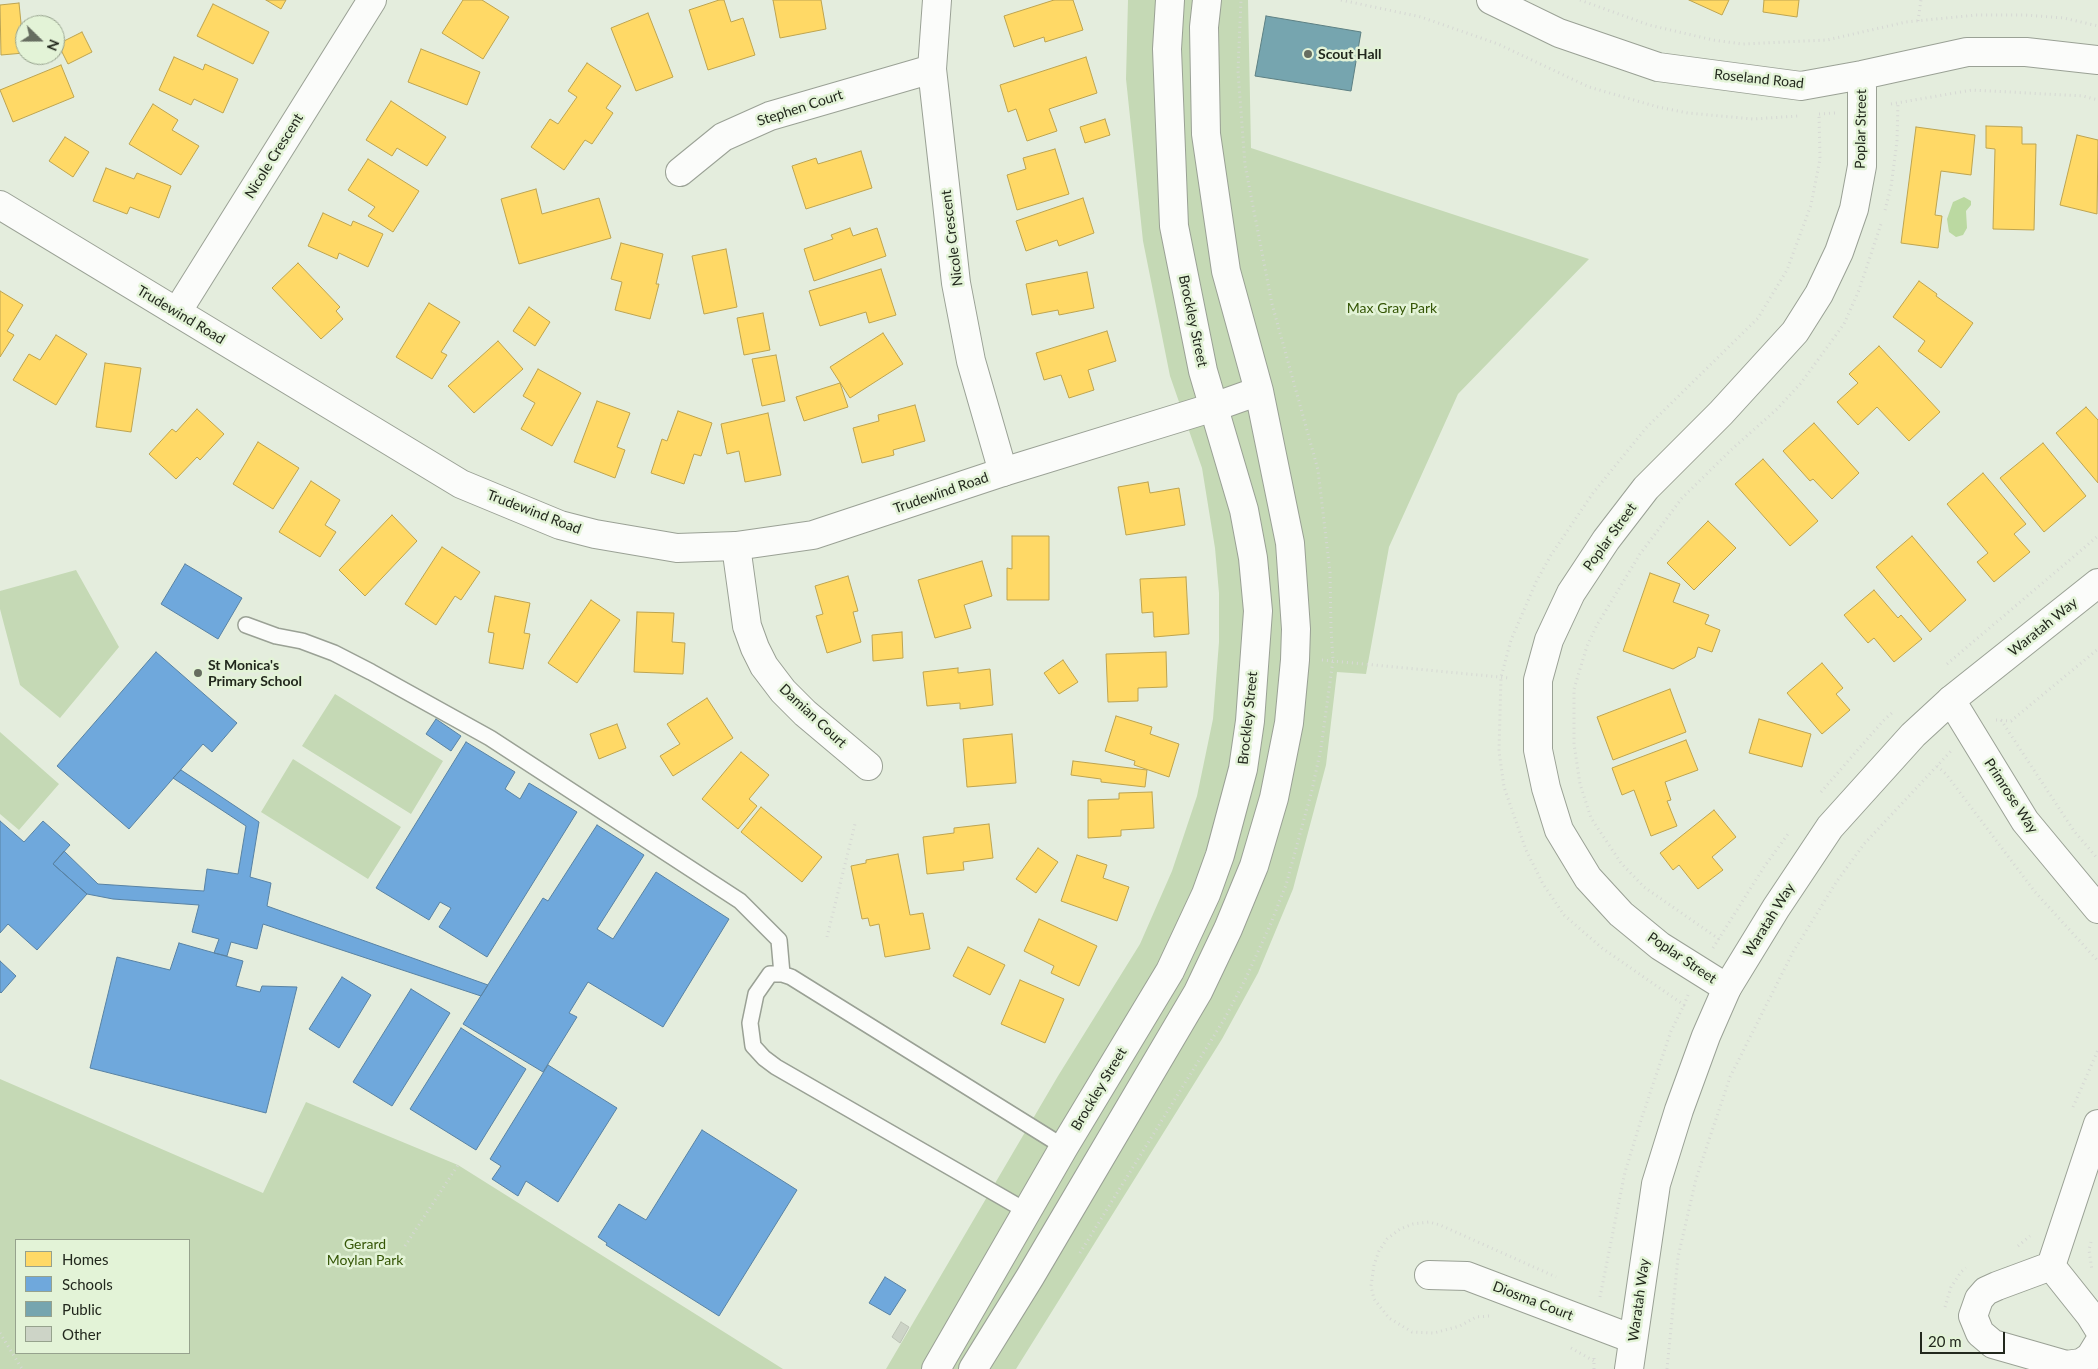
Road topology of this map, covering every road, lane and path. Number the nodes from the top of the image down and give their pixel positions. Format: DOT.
graph roads {
  1 [pos="372,0"];
  2 [pos="937,0"];
  3 [pos="1170,0"];
  4 [pos="1207,0"];
  5 [pos="1240,0"];
  6 [pos="1491,0"];
  7 [pos="1580,0"];
  8 [pos="1921,0"];
  9 [pos="1918,21"];
  10 [pos="2098,26"];
  11 [pos="2098,60"];
  12 [pos="932,69"];
  13 [pos="1862,75"];
  14 [pos="1898,103"];
  15 [pos="1819,114"];
  16 [pos="680,172"];
  17 [pos="0,205"];
  18 [pos="177,312"];
  19 [pos="1259,391"];
  20 [pos="1214,407"];
  21 [pos="1003,472"];
  22 [pos="2098,536"];
  23 [pos="736,546"];
  24 [pos="2098,583"];
  25 [pos="246,625"];
  26 [pos="2098,649"];
  27 [pos="1295,660"];
  28 [pos="1333,660"];
  29 [pos="1944,666"];
  30 [pos="1501,677"];
  31 [pos="1538,680"];
  32 [pos="1951,700"];
  33 [pos="1896,709"];
  34 [pos="2000,720"];
  35 [pos="1970,730"];
  36 [pos="868,766"];
  37 [pos="1937,766"];
  38 [pos="1819,794"];
  39 [pos="855,824"];
  40 [pos="1792,830"];
  41 [pos="2098,859"];
  42 [pos="2098,909"];
  43 [pos="827,937"];
  44 [pos="1719,939"];
  45 [pos="2098,961"];
  46 [pos="1699,970"];
  47 [pos="782,974"];
  48 [pos="1727,988"];
  49 [pos="2098,1050"];
  50 [pos="2073,1109"];
  51 [pos="2098,1124"];
  52 [pos="1064,1147"];
  53 [pos="458,1165"];
  54 [pos="1028,1212"];
  55 [pos="1059,1229"];
  56 [pos="2032,1232"];
  57 [pos="2094,1234"];
  58 [pos="405,1246"];
  59 [pos="2012,1250"];
  60 [pos="1971,1265"];
  61 [pos="2051,1266"];
  62 [pos="1429,1275"];
  63 [pos="2094,1276"];
  64 [pos="1945,1310"];
  65 [pos="2098,1328"];
  66 [pos="0,1333"];
  67 [pos="1633,1339"];
  68 [pos="2098,1344"];
  69 [pos="1594,1361"];
  70 [pos="22,1369"];
  71 [pos="936,1369"];
  72 [pos="973,1369"];
  73 [pos="1594,1369"];
  74 [pos="1629,1369"];
  75 [pos="1667,1369"];
  1 -- 18 [label="street, Nicole Crescent"];
  2 -- 12 [label="street, Nicole Crescent"];
  3 -- 20 [label="street, Brockley Street"];
  4 -- 19 [label="street"];
  5 -- 28 [label="path"];
  6 -- 13 [label="street, Roseland Road"];
  7 -- 9 [label="path"];
  8 -- 9 [label="path"];
  9 -- 10 [label="path"];
  11 -- 13 [label="street, Roseland Road"];
  12 -- 16 [label="street, Stephen Court"];
  12 -- 21 [label="street, Nicole Crescent"];
  13 -- 31 [label="street, Poplar Street"];
  14 -- 44 [label="path"];
  15 -- 30 [label="path"];
  17 -- 18 [label="street, Trudewind Road"];
  18 -- 23 [label="street, Trudewind Road"];
  19 -- 20 [label="street, Trudewind Road"];
  19 -- 27 [label="street"];
  20 -- 21 [label="street, Trudewind Road"];
  20 -- 52 [label="street, Brockley Street"];
  21 -- 23 [label="street, Trudewind Road"];
  22 -- 29 [label="path"];
  23 -- 36 [label="street, Damian Court"];
  24 -- 32 [label="street, Waratah Way"];
  25 -- 47 [label="lane"];
  26 -- 34 [label="path"];
  27 -- 28 [label="path"];
  27 -- 55 [label="street"];
  28 -- 30 [label="path"];
  30 -- 31 [label="path"];
  30 -- 46 [label="path"];
  31 -- 46 [label="street, Poplar Street"];
  32 -- 35 [label="street, Primrose Way"];
  32 -- 48 [label="street, Waratah Way"];
  33 -- 38 [label="path"];
  34 -- 35 [label="path"];
  34 -- 41 [label="path"];
  35 -- 37 [label="path"];
  35 -- 42 [label="street, Primrose Way"];
  37 -- 45 [label="path"];
  37 -- 75 [label="path"];
  39 -- 43 [label="path"];
  40 -- 44 [label="path"];
  44 -- 46 [label="path"];
  46 -- 48 [label="street, Poplar Street"];
  47 -- 52 [label="lane"];
  47 -- 54 [label="lane"];
  48 -- 67 [label="street, Waratah Way"];
  49 -- 50 [label="path"];
  51 -- 61 [label="street"];
  52 -- 54 [label="street, Brockley Street"];
  53 -- 58 [label="path"];
  54 -- 55 [label="street"];
  54 -- 71 [label="street, Brockley Street"];
  55 -- 72 [label="street"];
  56 -- 59 [label="path"];
  57 -- 63 [label="path"];
  60 -- 64 [label="path"];
  61 -- 65 [label="street"];
  61 -- 68 [label="street"];
  62 -- 67 [label="street, Diosma Court"];
  66 -- 70 [label="path"];
  67 -- 74 [label="street, Waratah Way"];
  69 -- 73 [label="path"];
}
